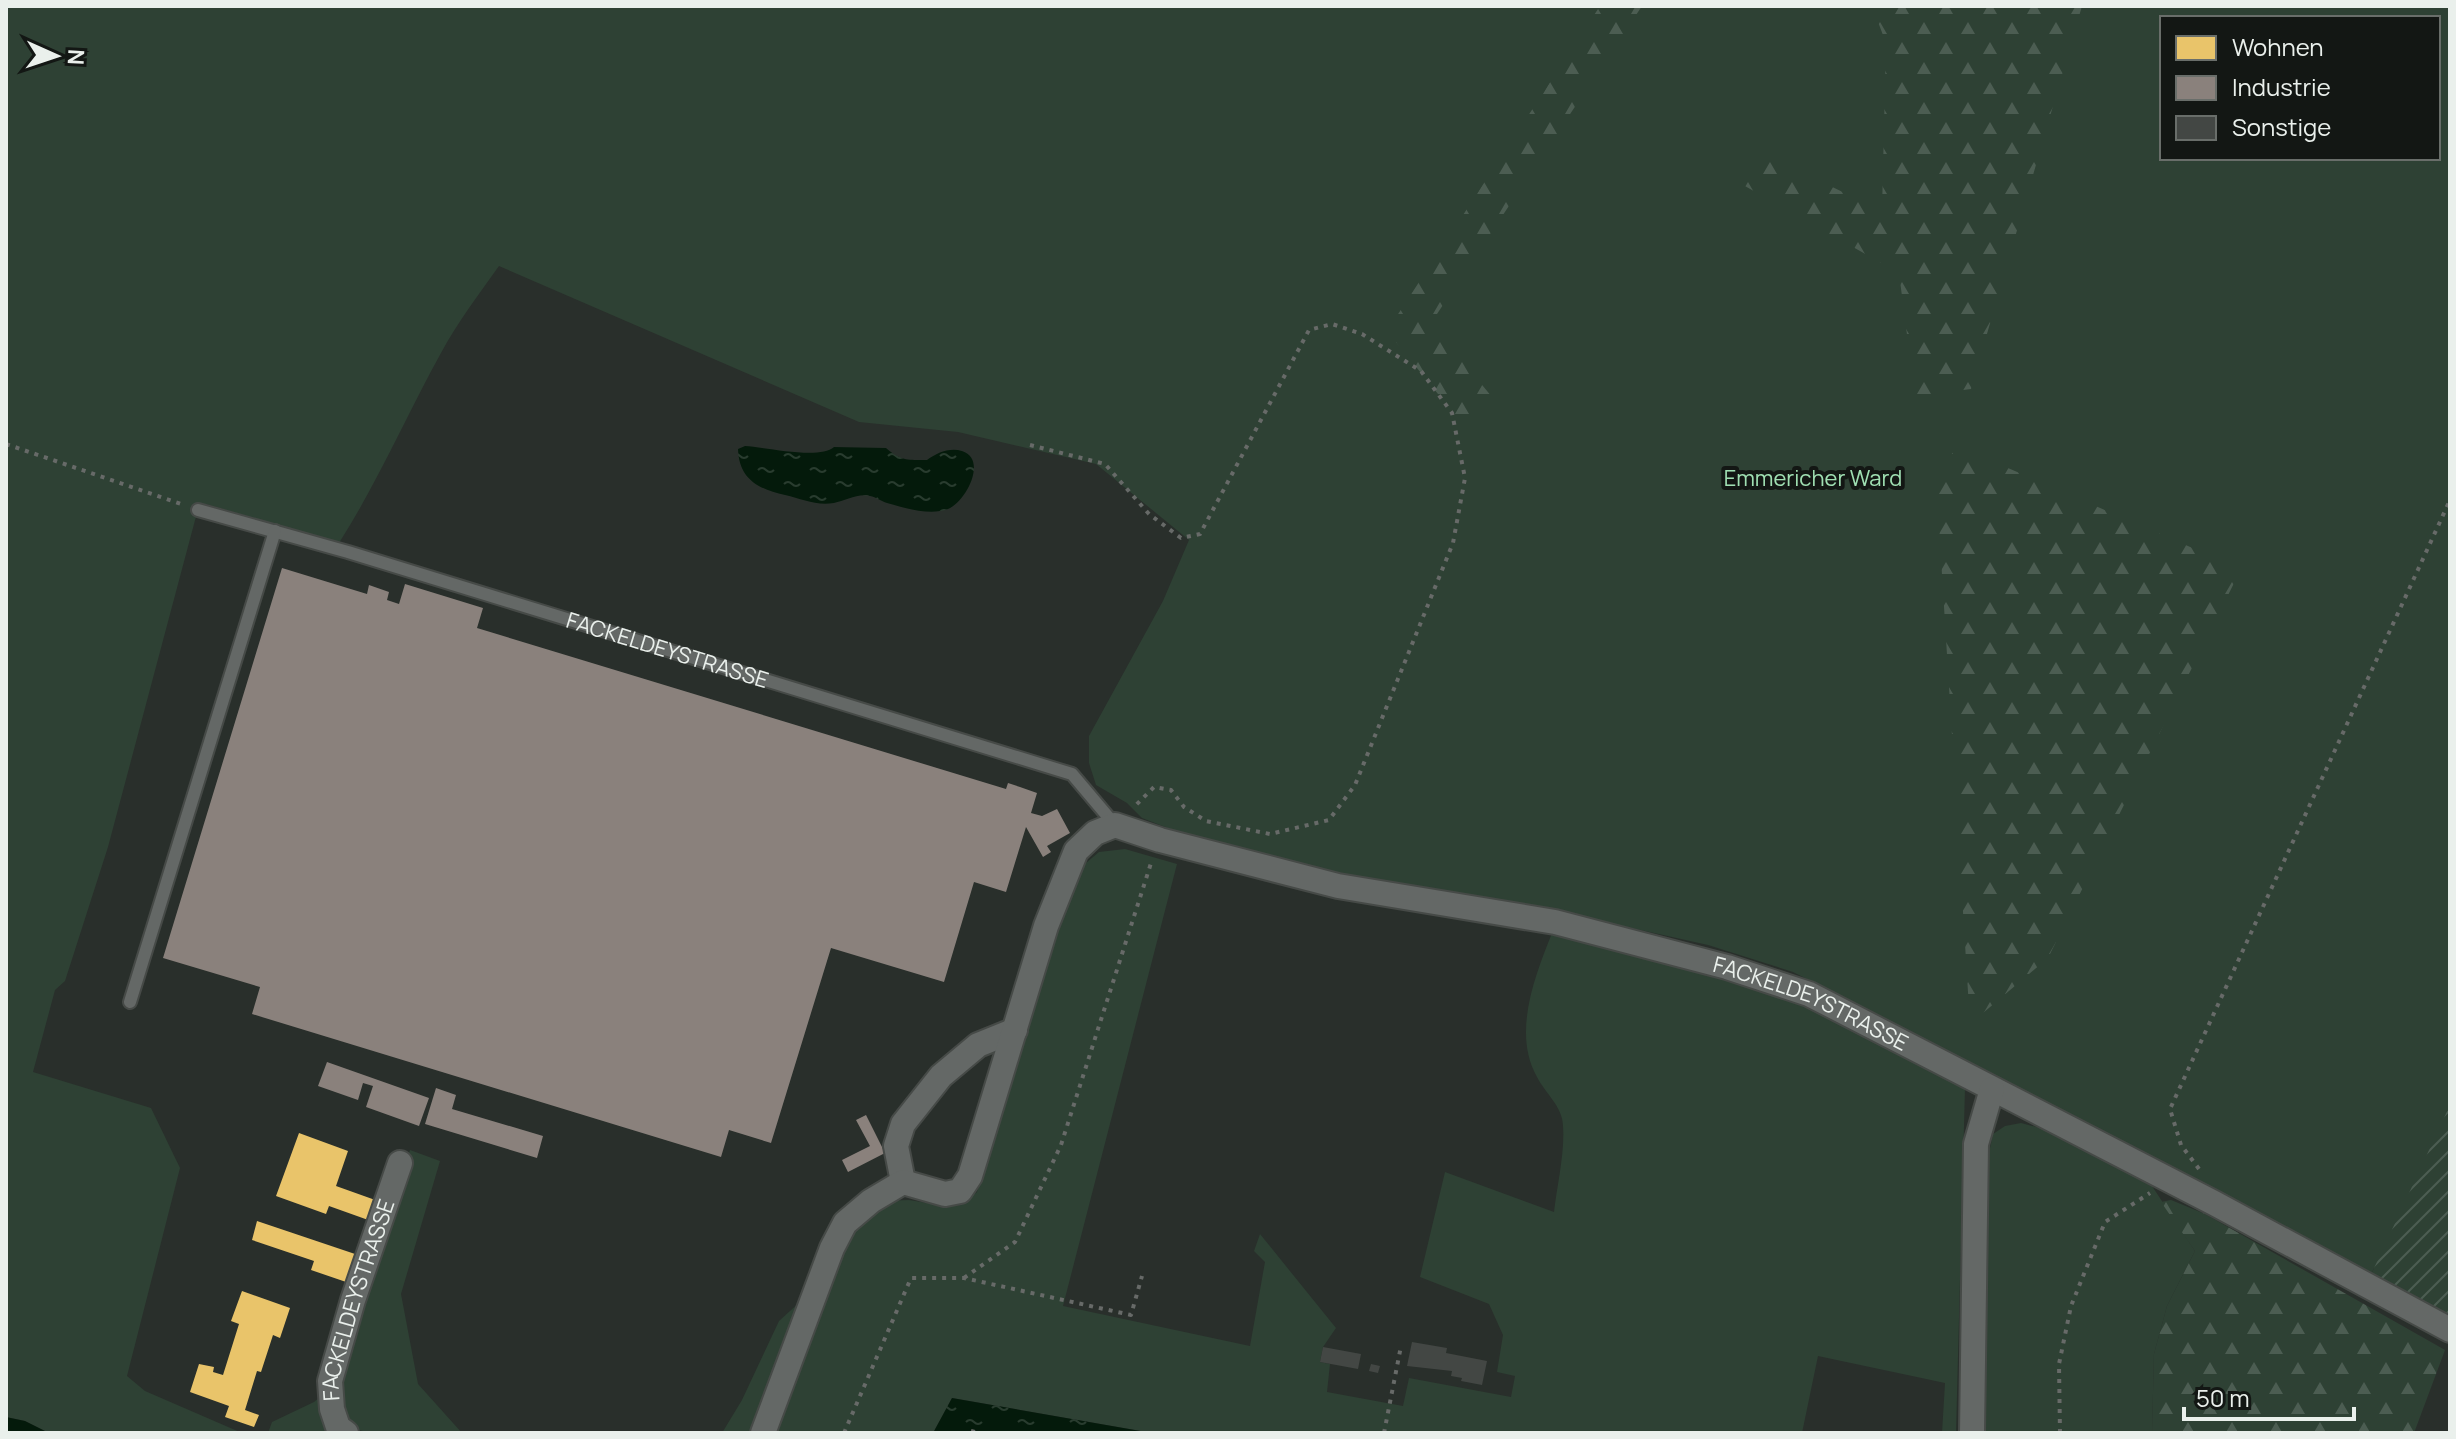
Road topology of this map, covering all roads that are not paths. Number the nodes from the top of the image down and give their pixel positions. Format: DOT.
graph roads {
  1 [pos="198,510"];
  2 [pos="275,531"];
  3 [pos="1115,825"];
  4 [pos="130,1002"];
  5 [pos="1015,1030"];
  6 [pos="1992,1089"];
  7 [pos="400,1163"];
  8 [pos="903,1182"];
  9 [pos="2450,1330"];
  10 [pos="346,1433"];
  11 [pos="763,1433"];
  12 [pos="1972,1433"];
  1 -- 2 [label="lane, FACKELDEYSTRASSE"];
  2 -- 3 [label="lane, FACKELDEYSTRASSE"];
  2 -- 4 [label="lane"];
  3 -- 5 [label="street"];
  3 -- 6 [label="street, FACKELDEYSTRASSE"];
  5 -- 8 [label="street"];
  5 -- 8 [label="street"];
  6 -- 9 [label="street, FACKELDEYSTRASSE"];
  6 -- 12 [label="street"];
  7 -- 10 [label="street, FACKELDEYSTRASSE"];
  8 -- 11 [label="street"];
}
